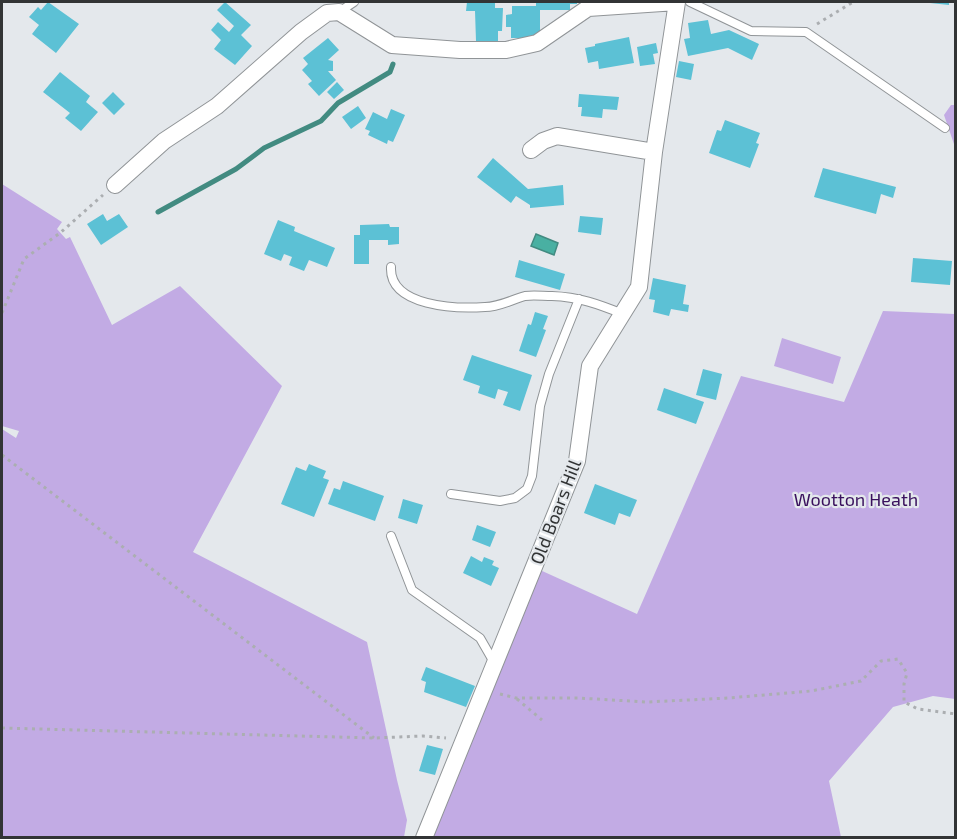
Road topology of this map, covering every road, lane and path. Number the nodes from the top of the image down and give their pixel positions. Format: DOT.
graph roads {
  1 [pos="354,2"];
  2 [pos="681,2"];
  3 [pos="853,2"];
  4 [pos="339,12"];
  5 [pos="806,32"];
  6 [pos="945,128"];
  7 [pos="531,150"];
  8 [pos="654,152"];
  9 [pos="115,185"];
  10 [pos="390,267"];
  11 [pos="579,299"];
  12 [pos="2,313"];
  13 [pos="623,314"];
  14 [pos="2,456"];
  15 [pos="452,494"];
  16 [pos="391,536"];
  17 [pos="495,664"];
  18 [pos="486,688"];
  19 [pos="516,698"];
  20 [pos="956,714"];
  21 [pos="542,720"];
  22 [pos="2,728"];
  23 [pos="374,738"];
  24 [pos="463,739"];
  25 [pos="424,837"];
  1 -- 4 [label="lane"];
  2 -- 4 [label="street"];
  2 -- 5 [label="lane"];
  2 -- 8 [label="street, Old Boars Hill"];
  3 -- 5 [label="path"];
  4 -- 9 [label="street"];
  5 -- 6 [label="lane"];
  7 -- 8 [label="street"];
  8 -- 13 [label="street, Old Boars Hill"];
  9 -- 12 [label="path"];
  10 -- 11 [label="lane"];
  11 -- 13 [label="lane"];
  11 -- 15 [label="lane"];
  13 -- 17 [label="street, Old Boars Hill"];
  14 -- 23 [label="path"];
  16 -- 17 [label="lane"];
  17 -- 18 [label="street, Old Boars Hill"];
  18 -- 19 [label="path"];
  18 -- 24 [label="street, Old Boars Hill"];
  19 -- 20 [label="path"];
  19 -- 21 [label="path"];
  22 -- 23 [label="path"];
  23 -- 24 [label="path"];
  24 -- 25 [label="street, Old Boars Hill"];
}
